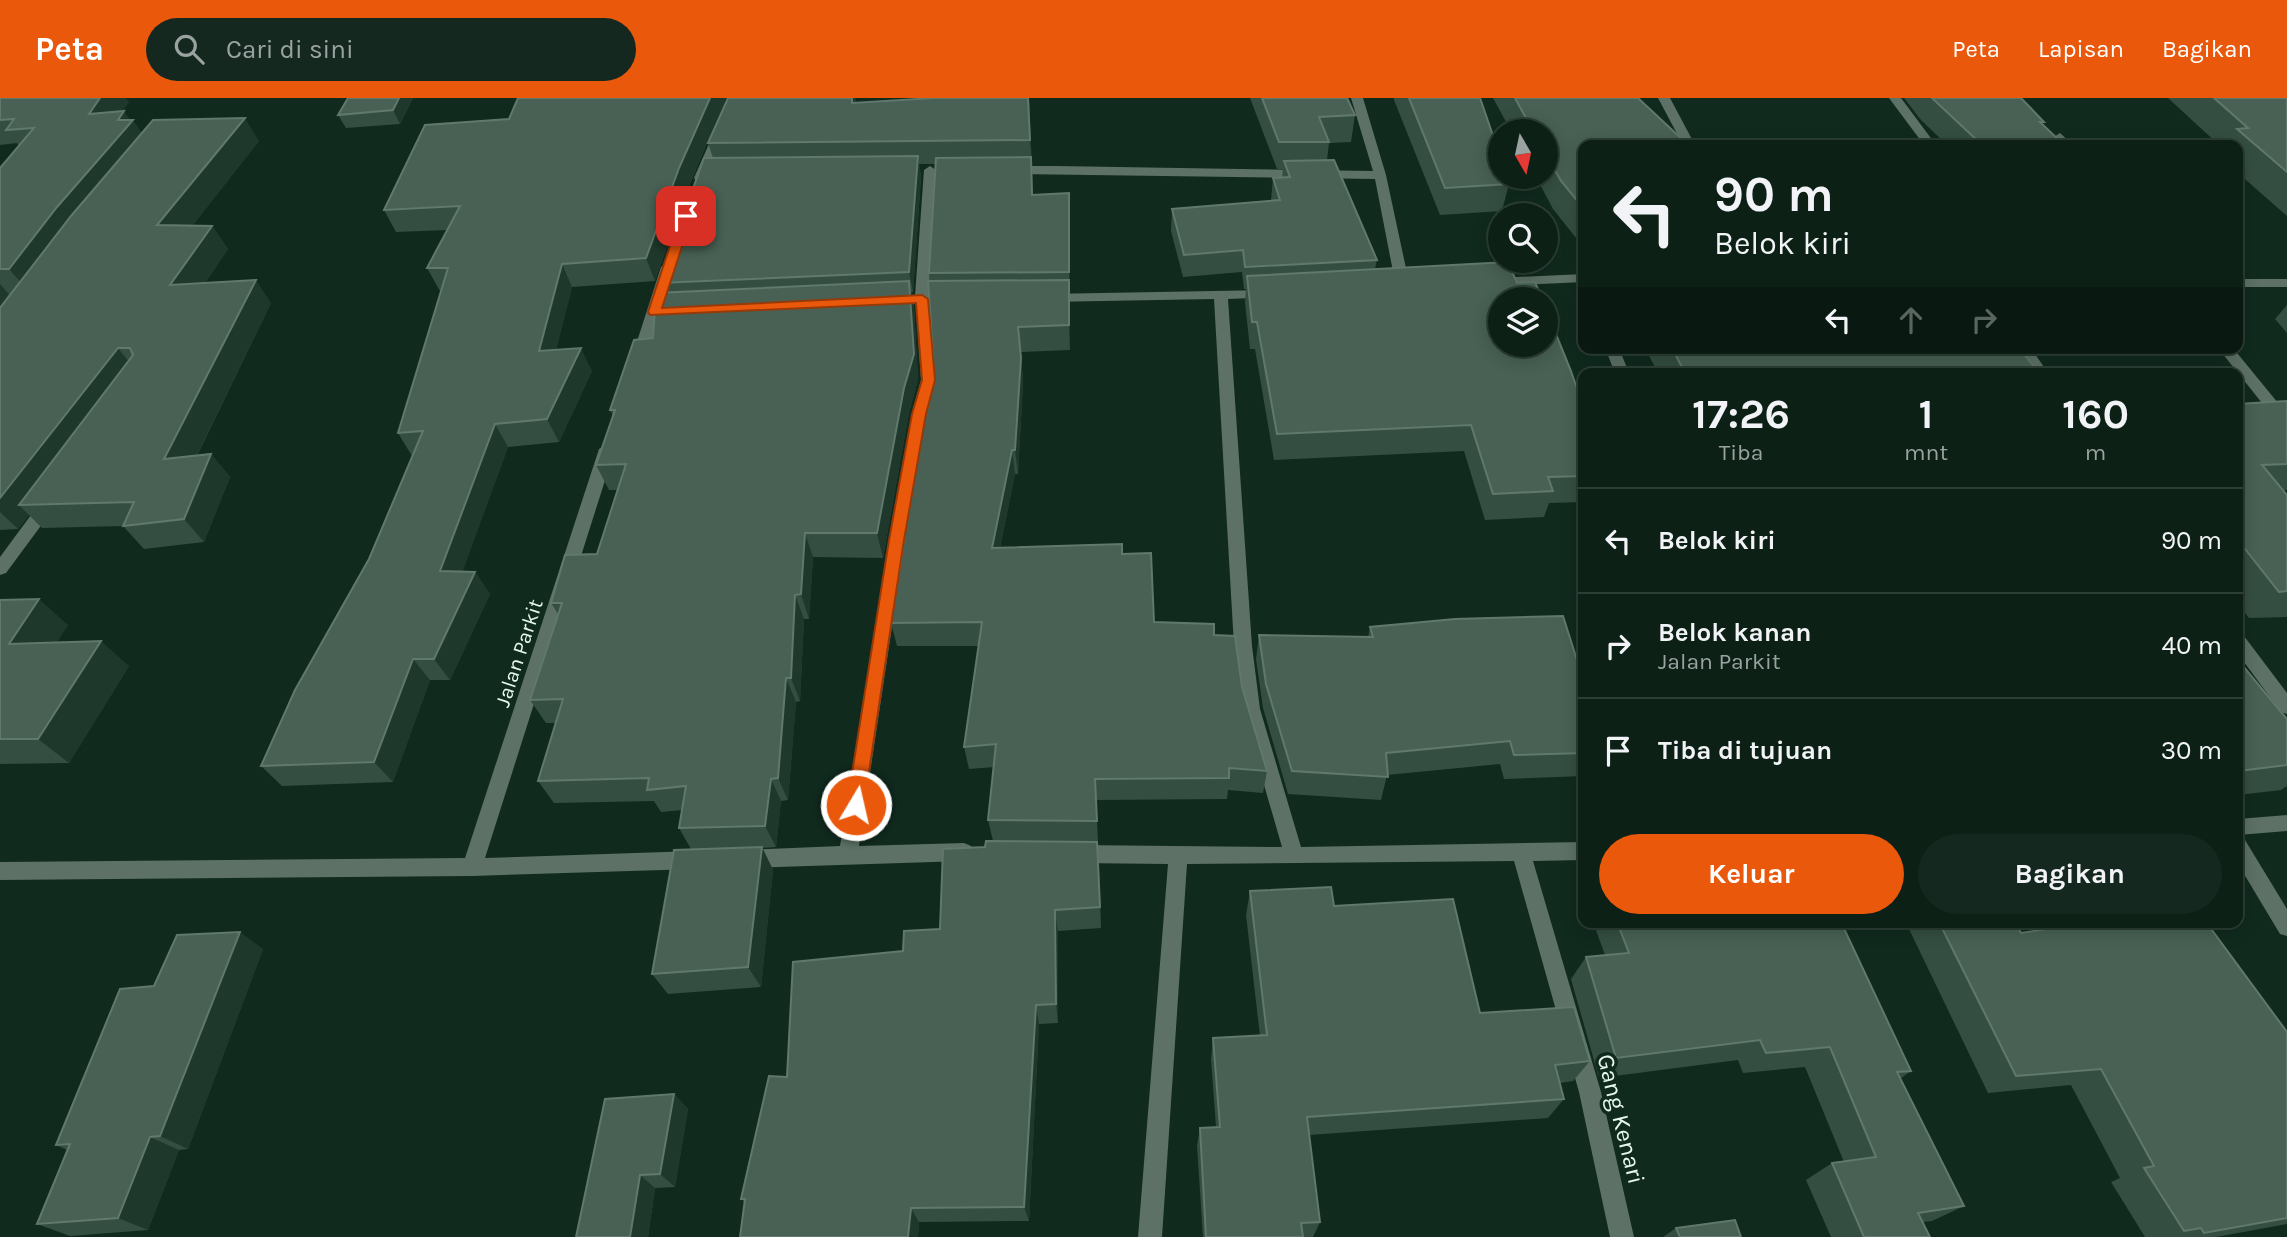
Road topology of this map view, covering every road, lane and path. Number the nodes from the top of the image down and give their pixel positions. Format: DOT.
graph roads {
  1 [pos="735,98"];
  2 [pos="1357,98"];
  3 [pos="1664,98"];
  4 [pos="1895,98"];
  5 [pos="1686,140"];
  6 [pos="1926,140"];
  7 [pos="930,170"];
  8 [pos="996,170"];
  9 [pos="1380,175"];
  10 [pos="695,192"];
  11 [pos="673,253"];
  12 [pos="1578,279"];
  13 [pos="1480,282"];
  14 [pos="2243,283"];
  15 [pos="2287,283"];
  16 [pos="1403,287"];
  17 [pos="1286,293"];
  18 [pos="1221,296"];
  19 [pos="1030,298"];
  20 [pos="922,299"];
  21 [pos="962,299"];
  22 [pos="868,302"];
  23 [pos="2230,354"];
  24 [pos="2241,368"];
  25 [pos="2243,370"];
  26 [pos="633,372"];
  27 [pos="2287,424"];
  28 [pos="611,437"];
  29 [pos="56,494"];
  30 [pos="0,569"];
  31 [pos="2243,648"];
  32 [pos="2287,707"];
  33 [pos="2287,823"];
  34 [pos="2243,827"];
  35 [pos="1578,850"];
  36 [pos="982,852"];
  37 [pos="1521,852"];
  38 [pos="1052,853"];
  39 [pos="2243,854"];
  40 [pos="848,856"];
  41 [pos="1178,856"];
  42 [pos="1294,856"];
  43 [pos="472,867"];
  44 [pos="0,871"];
  45 [pos="2287,927"];
  46 [pos="1150,1237"];
  47 [pos="1622,1237"];
  1 -- 10 [label="street"];
  2 -- 9 [label="street"];
  3 -- 5 [label="street"];
  4 -- 6 [label="street"];
  7 -- 20 [label="street"];
  8 -- 9 [label="street"];
  9 -- 16 [label="street"];
  11 -- 26 [label="street"];
  12 -- 13 [label="street"];
  14 -- 15 [label="street"];
  17 -- 18 [label="street"];
  18 -- 19 [label="street"];
  18 -- 42 [label="street"];
  20 -- 21 [label="street"];
  20 -- 22 [label="street"];
  20 -- 40 [label="street"];
  23 -- 24 [label="street"];
  25 -- 27 [label="street"];
  28 -- 43 [label="street, Jalan Parkit"];
  29 -- 30 [label="street"];
  31 -- 32 [label="street"];
  33 -- 34 [label="street"];
  35 -- 37 [label="street"];
  36 -- 40 [label="street"];
  37 -- 42 [label="street"];
  37 -- 47 [label="street, Gang Kenari"];
  38 -- 41 [label="street"];
  39 -- 45 [label="street"];
  40 -- 43 [label="street"];
  41 -- 42 [label="street"];
  41 -- 46 [label="street"];
  43 -- 44 [label="street"];
}
